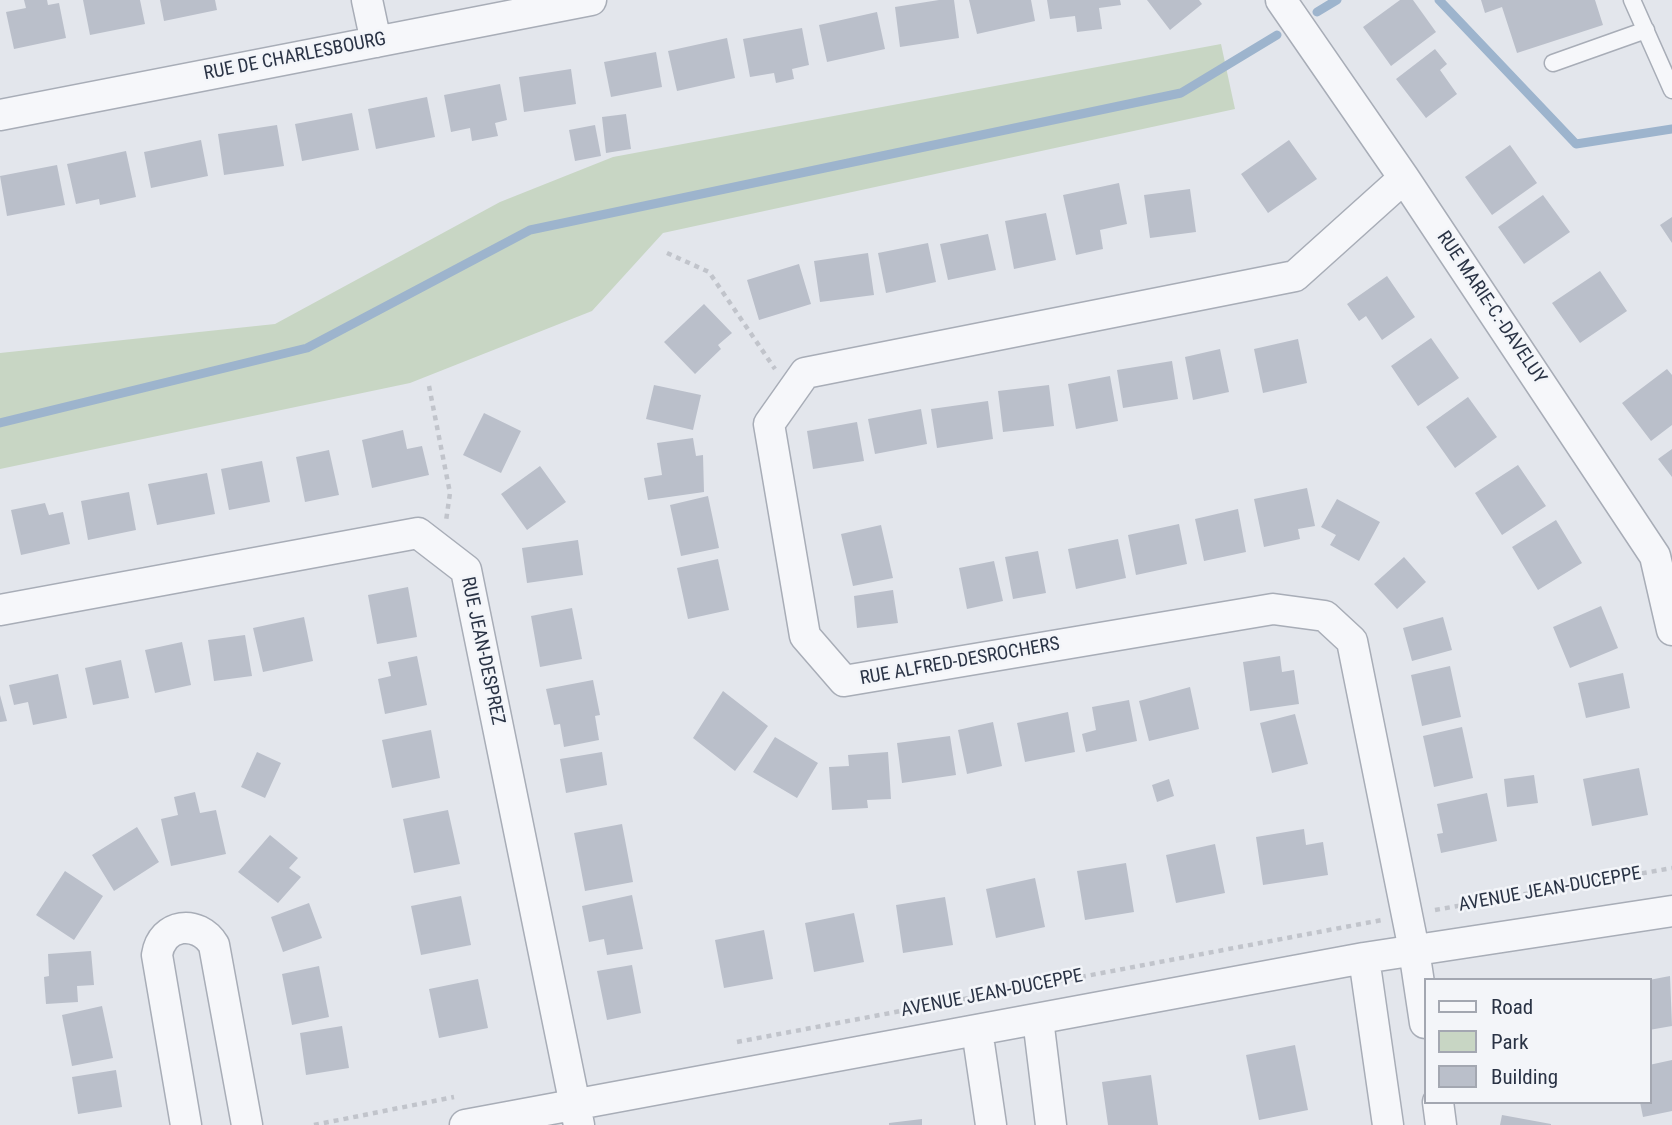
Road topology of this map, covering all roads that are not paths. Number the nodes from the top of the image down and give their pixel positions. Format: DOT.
graph roads {
  1 [pos="367,0"];
  2 [pos="591,0"];
  3 [pos="1281,0"];
  4 [pos="1632,0"];
  5 [pos="1646,30"];
  6 [pos="376,42"];
  7 [pos="1553,63"];
  8 [pos="1672,90"];
  9 [pos="0,115"];
  10 [pos="1404,178"];
  11 [pos="0,610"];
  12 [pos="1672,630"];
  13 [pos="1672,911"];
  14 [pos="1414,950"];
  15 [pos="1364,958"];
  16 [pos="1424,1016"];
  17 [pos="1038,1018"];
  18 [pos="977,1030"];
  19 [pos="1438,1104"];
  20 [pos="577,1115"];
  21 [pos="186,1125"];
  22 [pos="247,1125"];
  23 [pos="465,1125"];
  24 [pos="991,1125"];
  25 [pos="1051,1125"];
  26 [pos="1388,1125"];
  27 [pos="1441,1125"];
  1 -- 6 [label="street"];
  2 -- 6 [label="street, RUE DE CHARLESBOURG"];
  3 -- 10 [label="street, RUE MARIE-C.-DAVELUY"];
  4 -- 5 [label="lane"];
  5 -- 7 [label="lane"];
  5 -- 8 [label="lane"];
  6 -- 9 [label="street, RUE DE CHARLESBOURG"];
  10 -- 12 [label="street, RUE MARIE-C.-DAVELUY"];
  10 -- 14 [label="street, RUE ALFRED-DESROCHERS"];
  11 -- 20 [label="street, RUE JEAN-DESPREZ"];
  13 -- 14 [label="street, AVENUE JEAN-DUCEPPE"];
  14 -- 15 [label="street, AVENUE JEAN-DUCEPPE"];
  14 -- 16 [label="street"];
  15 -- 17 [label="street, AVENUE JEAN-DUCEPPE"];
  15 -- 26 [label="street"];
  17 -- 18 [label="street, AVENUE JEAN-DUCEPPE"];
  17 -- 25 [label="street, AVENUE JEAN-DUCEPPE"];
  18 -- 20 [label="street, AVENUE JEAN-DUCEPPE"];
  18 -- 24 [label="street, AVENUE JEAN-DUCEPPE"];
  19 -- 27 [label="street"];
  20 -- 23 [label="street, AVENUE JEAN-DUCEPPE"];
  21 -- 22 [label="street"];
}
